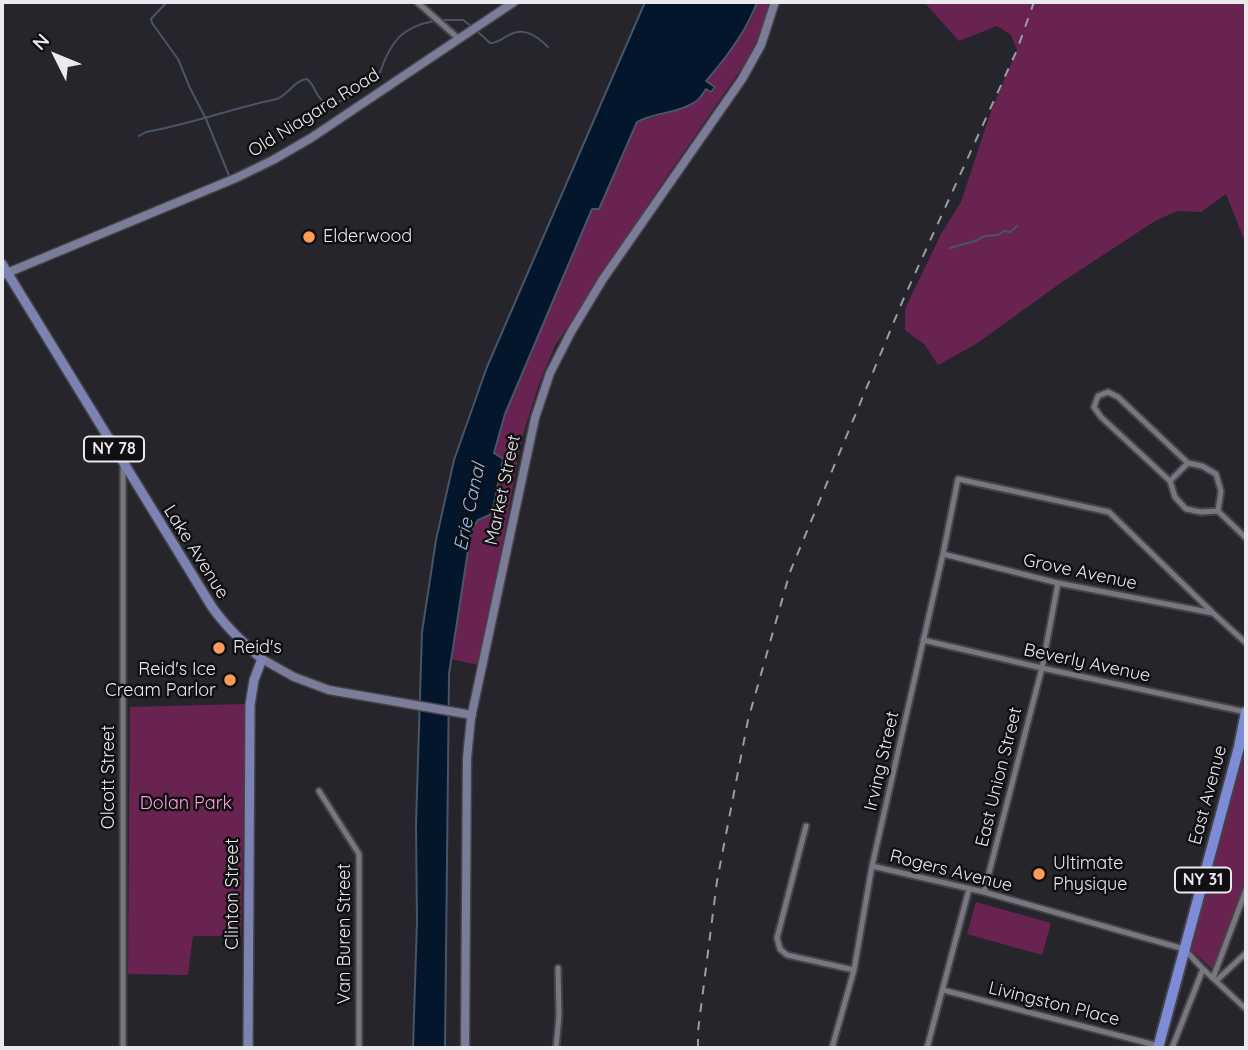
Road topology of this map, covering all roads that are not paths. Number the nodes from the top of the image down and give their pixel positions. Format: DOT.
graph roads {
  1 [pos="417,2"];
  2 [pos="514,2"];
  3 [pos="775,2"];
  4 [pos="459,39"];
  5 [pos="4,271"];
  6 [pos="1188,463"];
  7 [pos="123,465"];
  8 [pos="1170,481"];
  9 [pos="1218,511"];
  10 [pos="1246,538"];
  11 [pos="943,554"];
  12 [pos="1058,583"];
  13 [pos="1213,613"];
  14 [pos="923,640"];
  15 [pos="1246,643"];
  16 [pos="262,659"];
  17 [pos="1042,668"];
  18 [pos="1246,712"];
  19 [pos="471,715"];
  20 [pos="1242,749"];
  21 [pos="319,791"];
  22 [pos="806,826"];
  23 [pos="872,866"];
  24 [pos="969,889"];
  25 [pos="1246,890"];
  26 [pos="984,892"];
  27 [pos="1184,949"];
  28 [pos="1246,953"];
  29 [pos="558,968"];
  30 [pos="1203,969"];
  31 [pos="854,970"];
  32 [pos="1215,980"];
  33 [pos="943,990"];
  34 [pos="1246,1009"];
  35 [pos="1159,1047"];
  36 [pos="123,1048"];
  37 [pos="248,1048"];
  38 [pos="359,1048"];
  39 [pos="465,1048"];
  40 [pos="556,1048"];
  41 [pos="832,1048"];
  42 [pos="928,1048"];
  43 [pos="1172,1048"];
  1 -- 4 [label="street"];
  2 -- 4 [label="street, Old Niagara Road"];
  3 -- 19 [label="street, Market Street"];
  4 -- 5 [label="street, Old Niagara Road"];
  5 -- 7 [label="main road, Lake Avenue / NY 78"];
  6 -- 8 [label="street"];
  6 -- 8 [label="street"];
  6 -- 9 [label="street"];
  7 -- 16 [label="main road, Lake Avenue / NY 78"];
  7 -- 36 [label="street, Olcott Street"];
  8 -- 9 [label="street"];
  9 -- 10 [label="street"];
  11 -- 12 [label="street, Grove Avenue"];
  11 -- 13 [label="street, Irving Street"];
  11 -- 14 [label="street, Irving Street"];
  12 -- 13 [label="street, Grove Avenue"];
  12 -- 17 [label="street, East Union Street"];
  13 -- 15 [label="street"];
  14 -- 17 [label="street, Beverly Avenue"];
  14 -- 23 [label="street, Irving Street"];
  16 -- 19 [label="street, Lake Avenue"];
  16 -- 37 [label="main road, Clinton Street"];
  17 -- 18 [label="street, Beverly Avenue"];
  17 -- 26 [label="street, East Union Street"];
  18 -- 20 [label="highway, East Avenue / NY 31"];
  19 -- 39 [label="street, Market Street"];
  20 -- 27 [label="highway, East Avenue / NY 31"];
  21 -- 38 [label="street, Van Buren Street"];
  22 -- 31 [label="street"];
  23 -- 24 [label="street, Rogers Avenue"];
  23 -- 31 [label="street, Irving Street"];
  24 -- 26 [label="street, Rogers Avenue"];
  24 -- 33 [label="street"];
  25 -- 32 [label="street"];
  26 -- 27 [label="street, Rogers Avenue"];
  27 -- 30 [label="street"];
  27 -- 35 [label="highway, East Avenue / NY 31"];
  28 -- 32 [label="street"];
  29 -- 40 [label="street"];
  30 -- 32 [label="street"];
  30 -- 43 [label="street"];
  31 -- 41 [label="street, Irving Street"];
  32 -- 34 [label="street"];
  33 -- 35 [label="street, Livingston Place"];
  33 -- 42 [label="street"];
}
